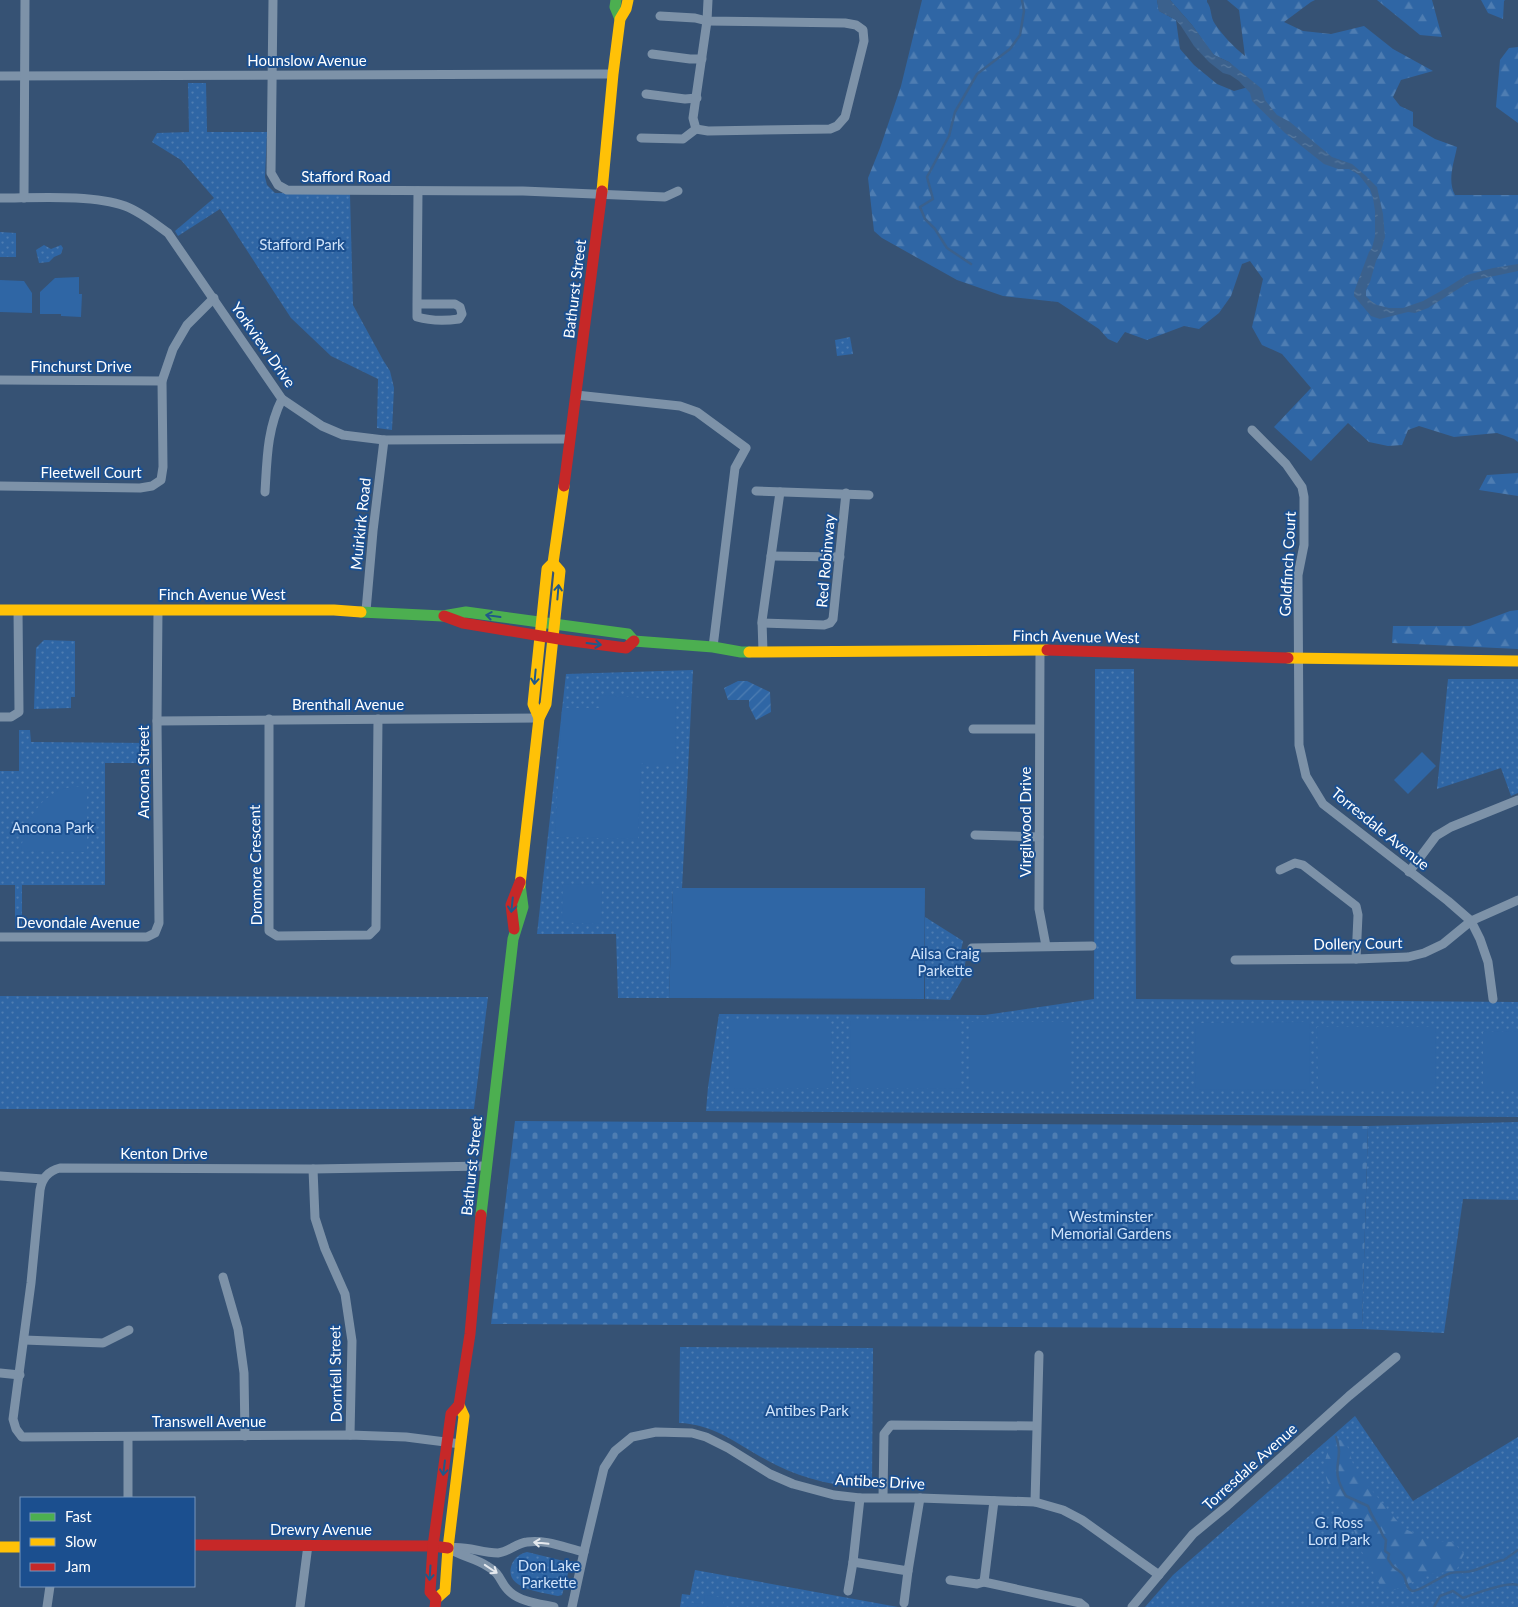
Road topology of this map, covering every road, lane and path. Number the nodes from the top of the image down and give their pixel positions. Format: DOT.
graph roads {
  1 [pos="25,0"];
  2 [pos="273,0"];
  3 [pos="616,0"];
  4 [pos="628,0"];
  5 [pos="708,0"];
  6 [pos="660,16"];
  7 [pos="620,19"];
  8 [pos="707,22"];
  9 [pos="652,54"];
  10 [pos="702,59"];
  11 [pos="613,74"];
  12 [pos="272,75"];
  13 [pos="0,76"];
  14 [pos="25,76"];
  15 [pos="646,94"];
  16 [pos="697,98"];
  17 [pos="696,129"];
  18 [pos="641,138"];
  19 [pos="418,191"];
  20 [pos="678,191"];
  21 [pos="602,193"];
  22 [pos="0,198"];
  23 [pos="24,198"];
  24 [pos="214,298"];
  25 [pos="417,304"];
  26 [pos="0,380"];
  27 [pos="162,381"];
  28 [pos="576,395"];
  29 [pos="282,399"];
  30 [pos="1252,430"];
  31 [pos="570,438"];
  32 [pos="384,440"];
  33 [pos="0,486"];
  34 [pos="265,492"];
  35 [pos="756,492"];
  36 [pos="780,492"];
  37 [pos="846,493"];
  38 [pos="869,495"];
  39 [pos="771,556"];
  40 [pos="840,557"];
  41 [pos="552,563"];
  42 [pos="0,610"];
  43 [pos="18,610"];
  44 [pos="158,610"];
  45 [pos="366,611"];
  46 [pos="443,616"];
  47 [pos="541,622"];
  48 [pos="762,623"];
  49 [pos="555,624"];
  50 [pos="540,635"];
  51 [pos="553,637"];
  52 [pos="634,641"];
  53 [pos="713,647"];
  54 [pos="1040,650"];
  55 [pos="763,652"];
  56 [pos="1298,658"];
  57 [pos="1518,661"];
  58 [pos="0,716"];
  59 [pos="539,718"];
  60 [pos="269,719"];
  61 [pos="378,719"];
  62 [pos="157,721"];
  63 [pos="973,729"];
  64 [pos="1040,729"];
  65 [pos="1518,800"];
  66 [pos="975,835"];
  67 [pos="1040,837"];
  68 [pos="1280,870"];
  69 [pos="1409,872"];
  70 [pos="1518,900"];
  71 [pos="1471,921"];
  72 [pos="155,933"];
  73 [pos="0,937"];
  74 [pos="1046,946"];
  75 [pos="1092,946"];
  76 [pos="972,948"];
  77 [pos="1356,959"];
  78 [pos="1235,960"];
  79 [pos="1493,999"];
  80 [pos="486,1166"];
  81 [pos="312,1169"];
  82 [pos="0,1176"];
  83 [pos="43,1179"];
  84 [pos="223,1277"];
  85 [pos="129,1330"];
  86 [pos="24,1340"];
  87 [pos="1039,1355"];
  88 [pos="1396,1357"];
  89 [pos="0,1373"];
  90 [pos="20,1375"];
  91 [pos="459,1405"];
  92 [pos="1036,1426"];
  93 [pos="350,1435"];
  94 [pos="245,1436"];
  95 [pos="128,1437"];
  96 [pos="447,1442"];
  97 [pos="461,1444"];
  98 [pos="128,1497"];
  99 [pos="883,1497"];
  100 [pos="860,1498"];
  101 [pos="920,1498"];
  102 [pos="994,1500"];
  103 [pos="1035,1502"];
  104 [pos="195,1545"];
  105 [pos="308,1545"];
  106 [pos="433,1546"];
  107 [pos="0,1547"];
  108 [pos="20,1547"];
  109 [pos="448,1548"];
  110 [pos="584,1552"];
  111 [pos="852,1562"];
  112 [pos="908,1571"];
  113 [pos="1159,1575"];
  114 [pos="950,1580"];
  115 [pos="984,1582"];
  116 [pos="50,1587"];
  117 [pos="848,1591"];
  118 [pos="435,1603"];
  119 [pos="904,1603"];
  120 [pos="47,1607"];
  121 [pos="300,1607"];
  122 [pos="554,1607"];
  123 [pos="572,1607"];
  124 [pos="1085,1607"];
  125 [pos="1132,1607"];
  1 -- 14 [label="street"];
  2 -- 12 [label="street, Stafford Road"];
  3 -- 7 [label="main road, Bathurst Street"];
  4 -- 7 [label="main road, Bathurst Street"];
  5 -- 8 [label="street"];
  6 -- 8 [label="street"];
  7 -- 11 [label="main road, Bathurst Street"];
  8 -- 10 [label="street"];
  8 -- 17 [label="street"];
  9 -- 10 [label="street"];
  10 -- 16 [label="street"];
  11 -- 12 [label="street, Hounslow Avenue"];
  11 -- 21 [label="main road, Bathurst Street"];
  12 -- 14 [label="street, Hounslow Avenue"];
  12 -- 19 [label="street, Stafford Road"];
  13 -- 14 [label="street, Hounslow Avenue"];
  14 -- 23 [label="street"];
  15 -- 16 [label="street"];
  16 -- 17 [label="street"];
  17 -- 18 [label="street"];
  19 -- 21 [label="street, Stafford Road"];
  19 -- 25 [label="street"];
  20 -- 21 [label="street, Stafford Road"];
  21 -- 28 [label="main road, Bathurst Street"];
  22 -- 23 [label="street, Yorkview Drive"];
  23 -- 24 [label="street, Yorkview Drive"];
  24 -- 27 [label="street, Fleetwell Court"];
  24 -- 29 [label="street, Yorkview Drive"];
  25 -- 25 [label="street"];
  26 -- 27 [label="street, Finchurst Drive"];
  27 -- 33 [label="street, Fleetwell Court"];
  28 -- 31 [label="main road, Bathurst Street"];
  28 -- 53 [label="street"];
  29 -- 32 [label="street, Yorkview Drive"];
  29 -- 34 [label="street"];
  30 -- 56 [label="street, Goldfinch Court"];
  31 -- 32 [label="street, Yorkview Drive"];
  31 -- 41 [label="main road, Bathurst Street"];
  32 -- 45 [label="street, Muirkirk Road"];
  35 -- 36 [label="street, Red Robinway"];
  36 -- 37 [label="street, Red Robinway"];
  36 -- 39 [label="street"];
  37 -- 38 [label="street, Red Robinway"];
  37 -- 40 [label="street, Red Robinway"];
  39 -- 40 [label="street"];
  39 -- 48 [label="street"];
  40 -- 48 [label="street, Red Robinway"];
  41 -- 47 [label="main road, Bathurst Street"];
  49 -- 41 [label="main road, Bathurst Street, one-way"];
  42 -- 43 [label="main road, Finch Avenue West"];
  43 -- 44 [label="main road, Finch Avenue West"];
  43 -- 58 [label="street"];
  44 -- 45 [label="main road, Finch Avenue West"];
  44 -- 62 [label="street, Ancona Street"];
  45 -- 46 [label="main road, Finch Avenue West"];
  47 -- 46 [label="main road, Finch Avenue West, one-way"];
  46 -- 50 [label="main road, Finch Avenue West"];
  47 -- 49 [label="main road, Finch Avenue West"];
  47 -- 50 [label="main road, Bathurst Street"];
  48 -- 55 [label="street"];
  49 -- 51 [label="main road, Bathurst Street"];
  49 -- 52 [label="main road, Finch Avenue West"];
  50 -- 51 [label="main road, Finch Avenue West"];
  50 -- 59 [label="main road, Bathurst Street, one-way"];
  51 -- 52 [label="main road, Finch Avenue West, one-way"];
  51 -- 59 [label="main road, Bathurst Street"];
  52 -- 53 [label="main road, Finch Avenue West"];
  53 -- 55 [label="main road, Finch Avenue West"];
  54 -- 55 [label="main road, Finch Avenue West"];
  54 -- 56 [label="main road, Finch Avenue West"];
  54 -- 64 [label="street, Virgilwood Drive"];
  56 -- 57 [label="main road, Finch Avenue West"];
  56 -- 69 [label="street, Torresdale Avenue"];
  59 -- 61 [label="street, Brenthall Avenue"];
  59 -- 80 [label="main road, Bathurst Street"];
  60 -- 61 [label="street, Brenthall Avenue"];
  60 -- 61 [label="street, Dromore Crescent"];
  60 -- 62 [label="street, Brenthall Avenue"];
  62 -- 72 [label="street, Ancona Street"];
  63 -- 64 [label="street"];
  64 -- 67 [label="street, Virgilwood Drive"];
  65 -- 69 [label="street"];
  66 -- 67 [label="street"];
  67 -- 74 [label="street, Virgilwood Drive"];
  68 -- 77 [label="street"];
  69 -- 71 [label="street, Torresdale Avenue"];
  70 -- 71 [label="street, Dollery Court"];
  71 -- 77 [label="street, Dollery Court"];
  71 -- 79 [label="street, Torresdale Avenue"];
  72 -- 73 [label="street, Devondale Avenue"];
  74 -- 75 [label="street"];
  74 -- 76 [label="street"];
  77 -- 78 [label="street, Dollery Court"];
  80 -- 81 [label="street, Kenton Drive"];
  80 -- 91 [label="main road, Bathurst Street"];
  81 -- 83 [label="street, Kenton Drive"];
  81 -- 93 [label="street, Dornfell Street"];
  82 -- 83 [label="street"];
  83 -- 86 [label="street"];
  84 -- 94 [label="street"];
  85 -- 86 [label="street"];
  86 -- 90 [label="street"];
  87 -- 92 [label="street"];
  88 -- 113 [label="street, Torresdale Avenue"];
  89 -- 90 [label="street"];
  90 -- 95 [label="street, Transwell Avenue"];
  91 -- 96 [label="main road, Bathurst Street"];
  91 -- 97 [label="main road, Bathurst Street"];
  92 -- 99 [label="street"];
  92 -- 103 [label="street"];
  93 -- 94 [label="street, Transwell Avenue"];
  93 -- 96 [label="street, Transwell Avenue"];
  94 -- 95 [label="street, Transwell Avenue"];
  95 -- 98 [label="street"];
  96 -- 97 [label="street, Transwell Avenue"];
  96 -- 106 [label="main road, Bathurst Street, one-way"];
  97 -- 109 [label="main road, Bathurst Street"];
  99 -- 100 [label="street, Antibes Drive"];
  99 -- 101 [label="street, Antibes Drive"];
  100 -- 110 [label="street, Antibes Drive"];
  100 -- 111 [label="street"];
  101 -- 102 [label="street, Antibes Drive"];
  101 -- 112 [label="street"];
  102 -- 103 [label="street, Antibes Drive"];
  102 -- 115 [label="street"];
  103 -- 113 [label="street, Antibes Drive"];
  104 -- 105 [label="main road, Drewry Avenue"];
  105 -- 106 [label="main road, Drewry Avenue"];
  105 -- 121 [label="street"];
  106 -- 109 [label="main road, Drewry Avenue"];
  106 -- 118 [label="main road, Bathurst Street, one-way"];
  107 -- 108 [label="main road"];
  110 -- 109 [label="street, one-way"];
  109 -- 118 [label="main road, Bathurst Street"];
  109 -- 122 [label="street, one-way"];
  110 -- 123 [label="street, Antibes Drive"];
  111 -- 112 [label="street"];
  111 -- 117 [label="street"];
  112 -- 119 [label="street"];
  113 -- 125 [label="street, Torresdale Avenue"];
  114 -- 115 [label="street"];
  115 -- 124 [label="street"];
  116 -- 120 [label="street"];
}
